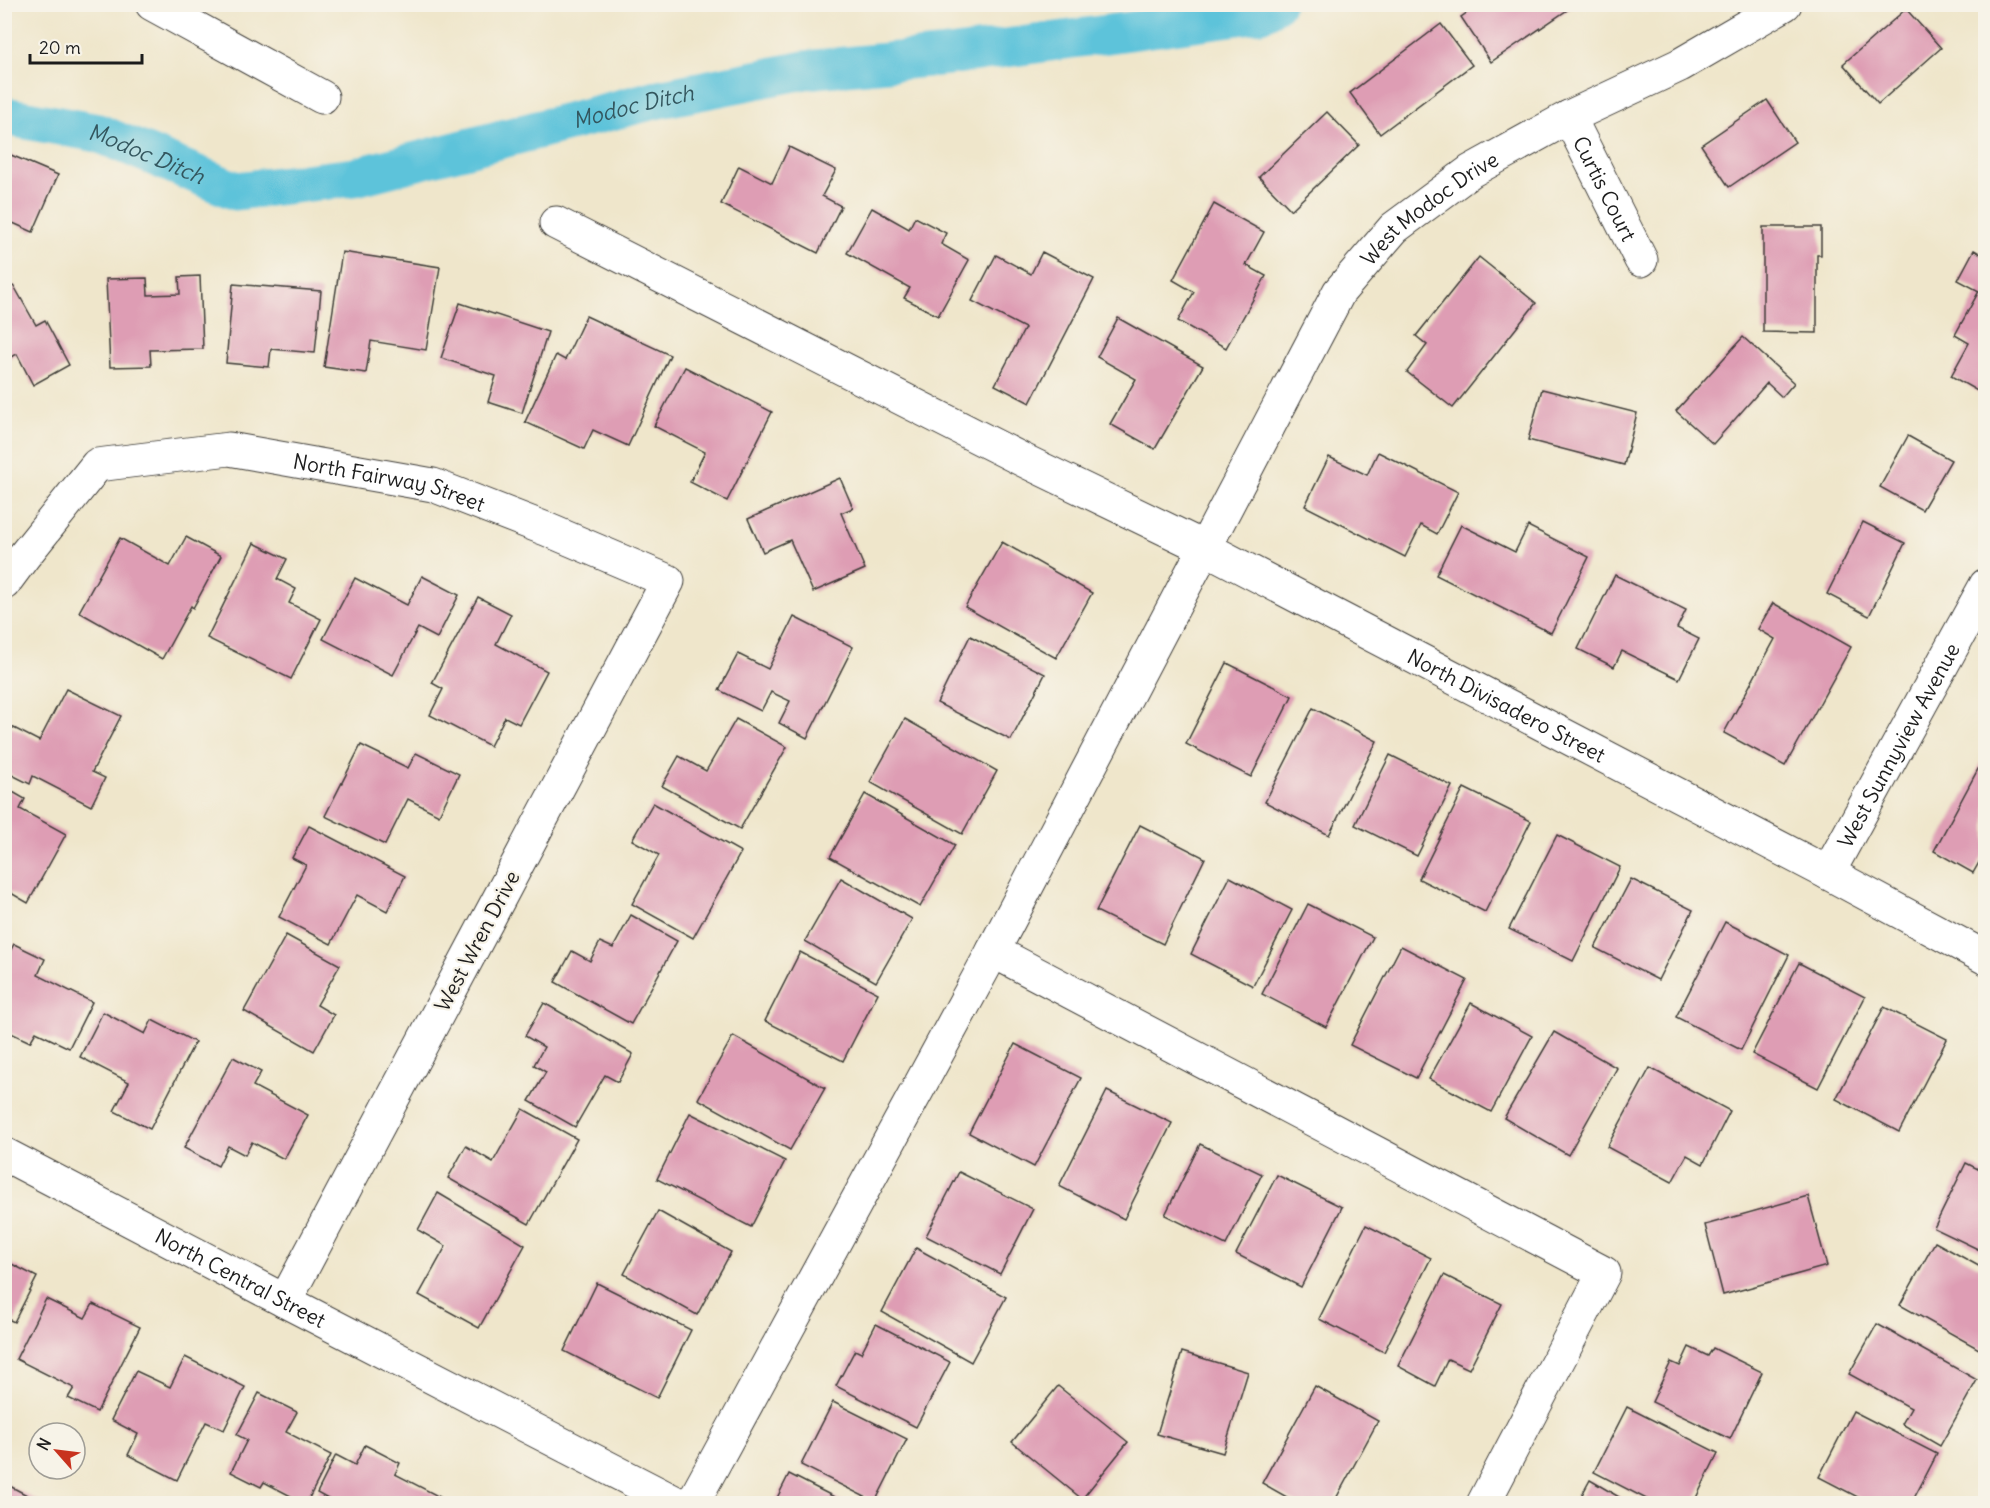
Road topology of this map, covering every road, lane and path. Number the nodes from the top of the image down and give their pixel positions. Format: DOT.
graph roads {
  1 [pos="152,4"];
  2 [pos="1785,4"];
  3 [pos="200,16"];
  4 [pos="322,98"];
  5 [pos="1569,117"];
  6 [pos="556,223"];
  7 [pos="1641,260"];
  8 [pos="1205,548"];
  9 [pos="668,581"];
  10 [pos="4,583"];
  11 [pos="1986,585"];
  12 [pos="1828,873"];
  13 [pos="993,951"];
  14 [pos="1986,958"];
  15 [pos="4,1154"];
  16 [pos="285,1301"];
  17 [pos="678,1503"];
  18 [pos="692,1503"];
  19 [pos="1483,1503"];
  1 -- 3 [label="street"];
  2 -- 5 [label="street, West Modoc Drive"];
  3 -- 4 [label="street"];
  5 -- 7 [label="street, Curtis Court"];
  5 -- 8 [label="street, West Modoc Drive"];
  6 -- 8 [label="street, North Divisadero Street"];
  8 -- 12 [label="street, North Divisadero Street"];
  8 -- 13 [label="street, West Modoc Drive"];
  9 -- 10 [label="street, North Fairway Street"];
  9 -- 16 [label="street, West Wren Drive"];
  11 -- 12 [label="street, West Sunnyview Avenue"];
  12 -- 14 [label="street, North Divisadero Street"];
  13 -- 18 [label="street, West Modoc Drive"];
  13 -- 19 [label="street"];
  15 -- 16 [label="street, North Central Street"];
  16 -- 17 [label="street, North Central Street"];
}
